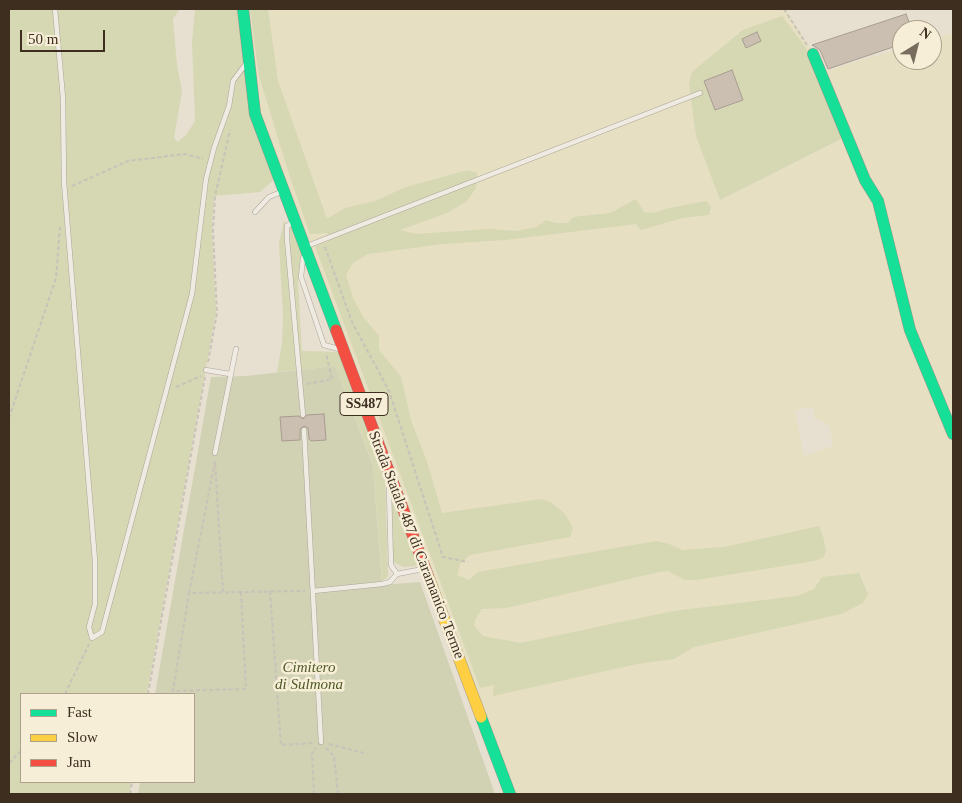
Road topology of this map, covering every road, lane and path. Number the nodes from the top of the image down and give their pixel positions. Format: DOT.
graph roads {
  1 [pos="55,9"];
  2 [pos="242,9"];
  3 [pos="784,9"];
  4 [pos="813,54"];
  5 [pos="248,59"];
  6 [pos="700,93"];
  7 [pos="231,125"];
  8 [pos="211,158"];
  9 [pos="65,190"];
  10 [pos="284,191"];
  11 [pos="255,212"];
  12 [pos="296,221"];
  13 [pos="68,231"];
  14 [pos="323,240"];
  15 [pos="306,249"];
  16 [pos="324,345"];
  17 [pos="236,349"];
  18 [pos="344,350"];
  19 [pos="206,370"];
  20 [pos="230,374"];
  21 [pos="205,377"];
  22 [pos="300,385"];
  23 [pos="165,395"];
  24 [pos="303,415"];
  25 [pos="9,418"];
  26 [pos="304,430"];
  27 [pos="953,434"];
  28 [pos="215,453"];
  29 [pos="389,475"];
  30 [pos="468,562"];
  31 [pos="426,569"];
  32 [pos="397,574"];
  33 [pos="313,590"];
  34 [pos="223,592"];
  35 [pos="241,592"];
  36 [pos="270,592"];
  37 [pos="190,593"];
  38 [pos="92,638"];
  39 [pos="65,693"];
  40 [pos="148,693"];
  41 [pos="321,742"];
  42 [pos="20,752"];
  43 [pos="364,754"];
  44 [pos="9,763"];
  45 [pos="314,794"];
  46 [pos="338,794"];
  47 [pos="510,794"];
  1 -- 9 [label="lane"];
  2 -- 5 [label="main road, Strada Statale 487 di Caramanico Terme / SS487"];
  3 -- 4 [label="path"];
  4 -- 27 [label="main road"];
  5 -- 8 [label="lane"];
  5 -- 10 [label="main road, Strada Statale 487 di Caramanico Terme / SS487"];
  6 -- 14 [label="lane"];
  7 -- 19 [label="path"];
  8 -- 9 [label="path"];
  8 -- 23 [label="lane"];
  9 -- 13 [label="lane"];
  10 -- 11 [label="lane"];
  10 -- 12 [label="main road, Strada Statale 487 di Caramanico Terme / SS487"];
  12 -- 15 [label="main road, Strada Statale 487 di Caramanico Terme / SS487"];
  12 -- 22 [label="lane"];
  13 -- 25 [label="path"];
  13 -- 38 [label="lane"];
  14 -- 15 [label="lane"];
  14 -- 30 [label="path"];
  15 -- 16 [label="lane"];
  15 -- 18 [label="main road, Strada Statale 487 di Caramanico Terme / SS487"];
  16 -- 18 [label="lane"];
  16 -- 22 [label="path"];
  17 -- 20 [label="lane"];
  18 -- 29 [label="main road, Strada Statale 487 di Caramanico Terme / SS487"];
  19 -- 20 [label="lane"];
  19 -- 21 [label="path"];
  20 -- 28 [label="lane"];
  21 -- 23 [label="path"];
  21 -- 40 [label="path"];
  22 -- 24 [label="lane"];
  23 -- 38 [label="lane"];
  26 -- 33 [label="lane"];
  29 -- 31 [label="main road, Strada Statale 487 di Caramanico Terme / SS487"];
  29 -- 32 [label="lane"];
  31 -- 32 [label="lane"];
  31 -- 47 [label="main road, Strada Statale 487 di Caramanico Terme / SS487"];
  32 -- 33 [label="lane"];
  33 -- 36 [label="path"];
  33 -- 41 [label="lane"];
  34 -- 35 [label="path"];
  34 -- 37 [label="path"];
  34 -- 37 [label="path"];
  35 -- 36 [label="path"];
  35 -- 37 [label="path"];
  36 -- 41 [label="path"];
  38 -- 39 [label="path"];
  41 -- 43 [label="path"];
  41 -- 45 [label="path"];
  41 -- 46 [label="path"];
  42 -- 44 [label="path"];
}
